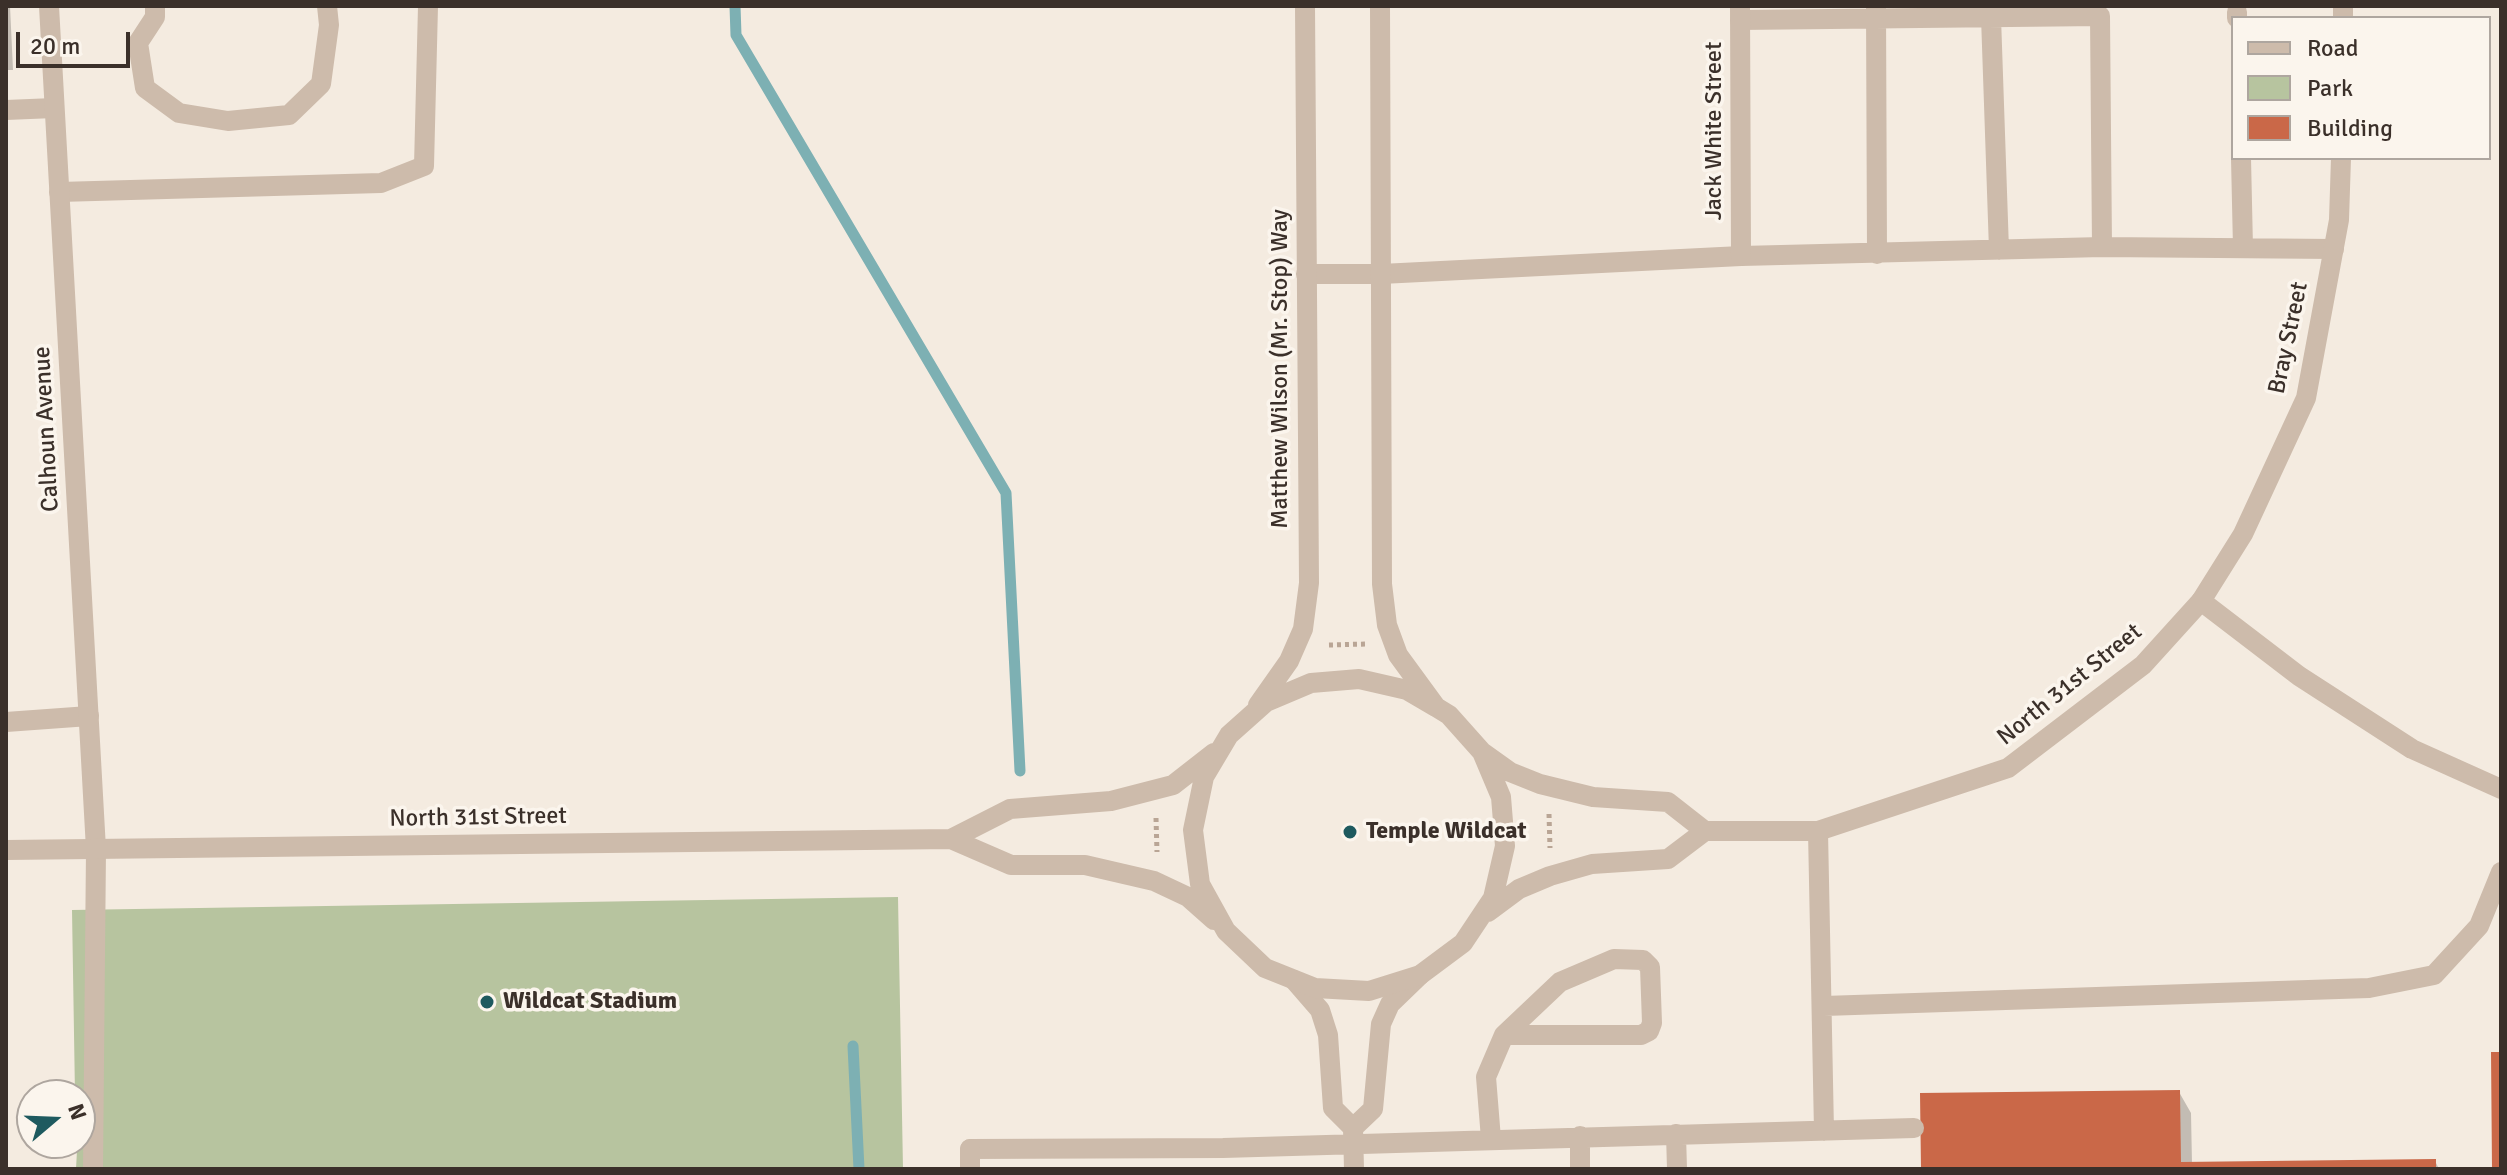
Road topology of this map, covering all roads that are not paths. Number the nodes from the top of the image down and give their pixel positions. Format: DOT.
graph roads {
  1 [pos="49,6"];
  2 [pos="155,6"];
  3 [pos="327,6"];
  4 [pos="428,6"];
  5 [pos="1305,6"];
  6 [pos="1380,6"];
  7 [pos="1876,12"];
  8 [pos="1740,13"];
  9 [pos="1991,17"];
  10 [pos="54,108"];
  11 [pos="6,110"];
  12 [pos="2241,160"];
  13 [pos="2341,160"];
  14 [pos="59,192"];
  15 [pos="2102,247"];
  16 [pos="2243,248"];
  17 [pos="2334,249"];
  18 [pos="1999,250"];
  19 [pos="1877,254"];
  20 [pos="1741,256"];
  21 [pos="1306,274"];
  22 [pos="1381,274"];
  23 [pos="2201,601"];
  24 [pos="1436,707"];
  25 [pos="89,716"];
  26 [pos="1250,716"];
  27 [pos="6,722"];
  28 [pos="1222,747"];
  29 [pos="1482,752"];
  30 [pos="2501,789"];
  31 [pos="1705,831"];
  32 [pos="1818,831"];
  33 [pos="951,839"];
  34 [pos="96,849"];
  35 [pos="6,850"];
  36 [pos="2501,872"];
  37 [pos="1481,916"];
  38 [pos="1226,931"];
  39 [pos="1420,975"];
  40 [pos="1294,980"];
  41 [pos="1824,1006"];
  42 [pos="1504,1035"];
  43 [pos="1914,1128"];
  44 [pos="1824,1131"];
  45 [pos="1676,1134"];
  46 [pos="1354,1135"];
  47 [pos="1580,1136"];
  48 [pos="1491,1139"];
  49 [pos="970,1159"];
  50 [pos="93,1169"];
  51 [pos="1354,1169"];
  52 [pos="1580,1169"];
  53 [pos="1677,1169"];
  1 -- 10 [label="street, Calhoun Avenue"];
  2 -- 3 [label="street"];
  4 -- 14 [label="street"];
  5 -- 21 [label="street, Matthew Wilson (Mr. Stop) Way"];
  6 -- 22 [label="street"];
  7 -- 8 [label="street"];
  7 -- 9 [label="street"];
  7 -- 19 [label="street"];
  8 -- 20 [label="street, Jack White Street"];
  9 -- 15 [label="street"];
  9 -- 18 [label="street"];
  10 -- 11 [label="street"];
  10 -- 14 [label="street, Calhoun Avenue"];
  12 -- 16 [label="street"];
  13 -- 17 [label="street, Bray Street"];
  14 -- 25 [label="street, Calhoun Avenue"];
  15 -- 16 [label="street"];
  15 -- 18 [label="street"];
  16 -- 17 [label="street"];
  17 -- 23 [label="street, Bray Street"];
  18 -- 19 [label="street"];
  19 -- 20 [label="street"];
  20 -- 22 [label="street"];
  21 -- 22 [label="street"];
  21 -- 26 [label="street, Matthew Wilson (Mr. Stop) Way"];
  22 -- 24 [label="street"];
  23 -- 30 [label="street"];
  23 -- 32 [label="street, North 31st Street"];
  24 -- 26 [label="street"];
  24 -- 29 [label="street"];
  25 -- 27 [label="street"];
  25 -- 34 [label="street, Calhoun Avenue"];
  26 -- 28 [label="street"];
  28 -- 33 [label="street, North 31st Street"];
  28 -- 38 [label="street"];
  29 -- 31 [label="street"];
  29 -- 37 [label="street"];
  31 -- 32 [label="street, North 31st Street"];
  31 -- 37 [label="street"];
  32 -- 41 [label="street"];
  33 -- 34 [label="street, North 31st Street"];
  33 -- 38 [label="street, North 31st Street"];
  34 -- 35 [label="street, North 31st Street"];
  34 -- 50 [label="street, Calhoun Avenue"];
  36 -- 41 [label="street"];
  37 -- 39 [label="street"];
  38 -- 40 [label="street, North 31st Street"];
  39 -- 40 [label="street"];
  39 -- 46 [label="street"];
  40 -- 46 [label="street"];
  41 -- 44 [label="street"];
  42 -- 42 [label="street"];
  42 -- 48 [label="street"];
  43 -- 44 [label="street"];
  44 -- 45 [label="street"];
  45 -- 47 [label="street"];
  45 -- 53 [label="street"];
  46 -- 48 [label="street"];
  46 -- 49 [label="street"];
  46 -- 51 [label="street"];
  47 -- 48 [label="street"];
  47 -- 52 [label="street"];
}
